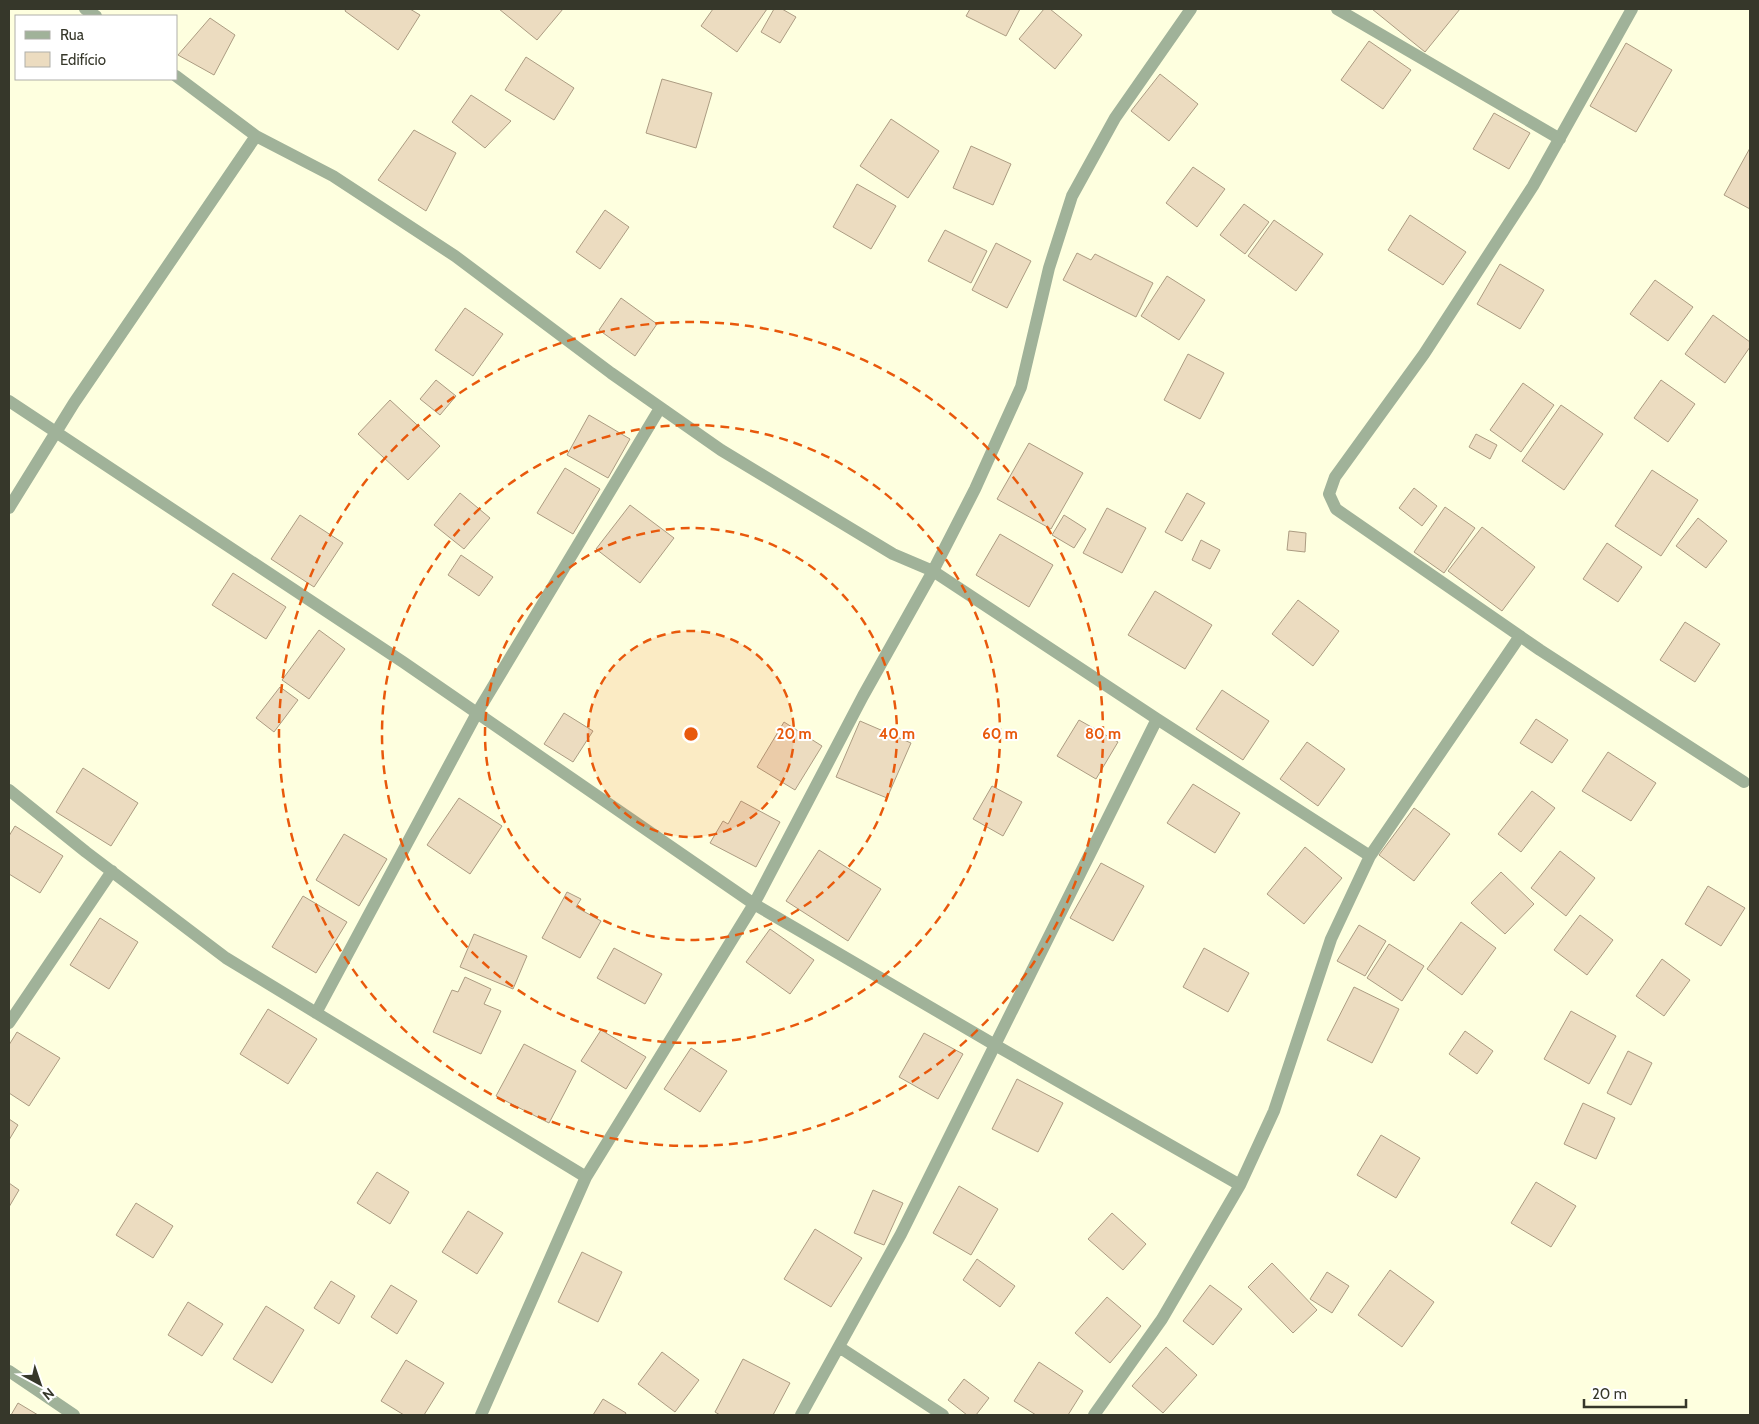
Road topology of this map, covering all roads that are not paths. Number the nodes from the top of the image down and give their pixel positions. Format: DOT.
graph roads {
  1 [pos="1190,9"];
  2 [pos="1337,9"];
  3 [pos="1632,9"];
  4 [pos="178,78"];
  5 [pos="256,136"];
  6 [pos="1560,139"];
  7 [pos="9,401"];
  8 [pos="660,408"];
  9 [pos="56,432"];
  10 [pos="9,508"];
  11 [pos="933,571"];
  12 [pos="1520,636"];
  13 [pos="477,713"];
  14 [pos="1157,719"];
  15 [pos="1744,782"];
  16 [pos="9,790"];
  17 [pos="1370,856"];
  18 [pos="112,871"];
  19 [pos="754,904"];
  20 [pos="316,1013"];
  21 [pos="9,1023"];
  22 [pos="995,1045"];
  23 [pos="586,1177"];
  24 [pos="1240,1185"];
  25 [pos="839,1347"];
  26 [pos="9,1371"];
  27 [pos="74,1415"];
  28 [pos="481,1415"];
  29 [pos="801,1415"];
  30 [pos="943,1415"];
  31 [pos="1094,1415"];
  1 -- 11 [label="street"];
  2 -- 6 [label="street"];
  3 -- 6 [label="street"];
  4 -- 5 [label="street"];
  5 -- 8 [label="street"];
  5 -- 9 [label="street"];
  6 -- 12 [label="street"];
  7 -- 9 [label="street"];
  8 -- 11 [label="street"];
  8 -- 13 [label="street"];
  9 -- 10 [label="street"];
  9 -- 13 [label="street"];
  11 -- 14 [label="street"];
  11 -- 19 [label="street"];
  12 -- 15 [label="street"];
  12 -- 17 [label="street"];
  13 -- 19 [label="street"];
  13 -- 20 [label="street"];
  14 -- 17 [label="street"];
  14 -- 22 [label="street"];
  16 -- 18 [label="street"];
  17 -- 24 [label="street"];
  18 -- 20 [label="street"];
  18 -- 21 [label="street"];
  19 -- 22 [label="street"];
  19 -- 23 [label="street"];
  20 -- 23 [label="street"];
  22 -- 24 [label="street"];
  22 -- 25 [label="street"];
  23 -- 28 [label="street"];
  24 -- 31 [label="street"];
  25 -- 29 [label="street"];
  25 -- 30 [label="street"];
  26 -- 27 [label="street"];
}
